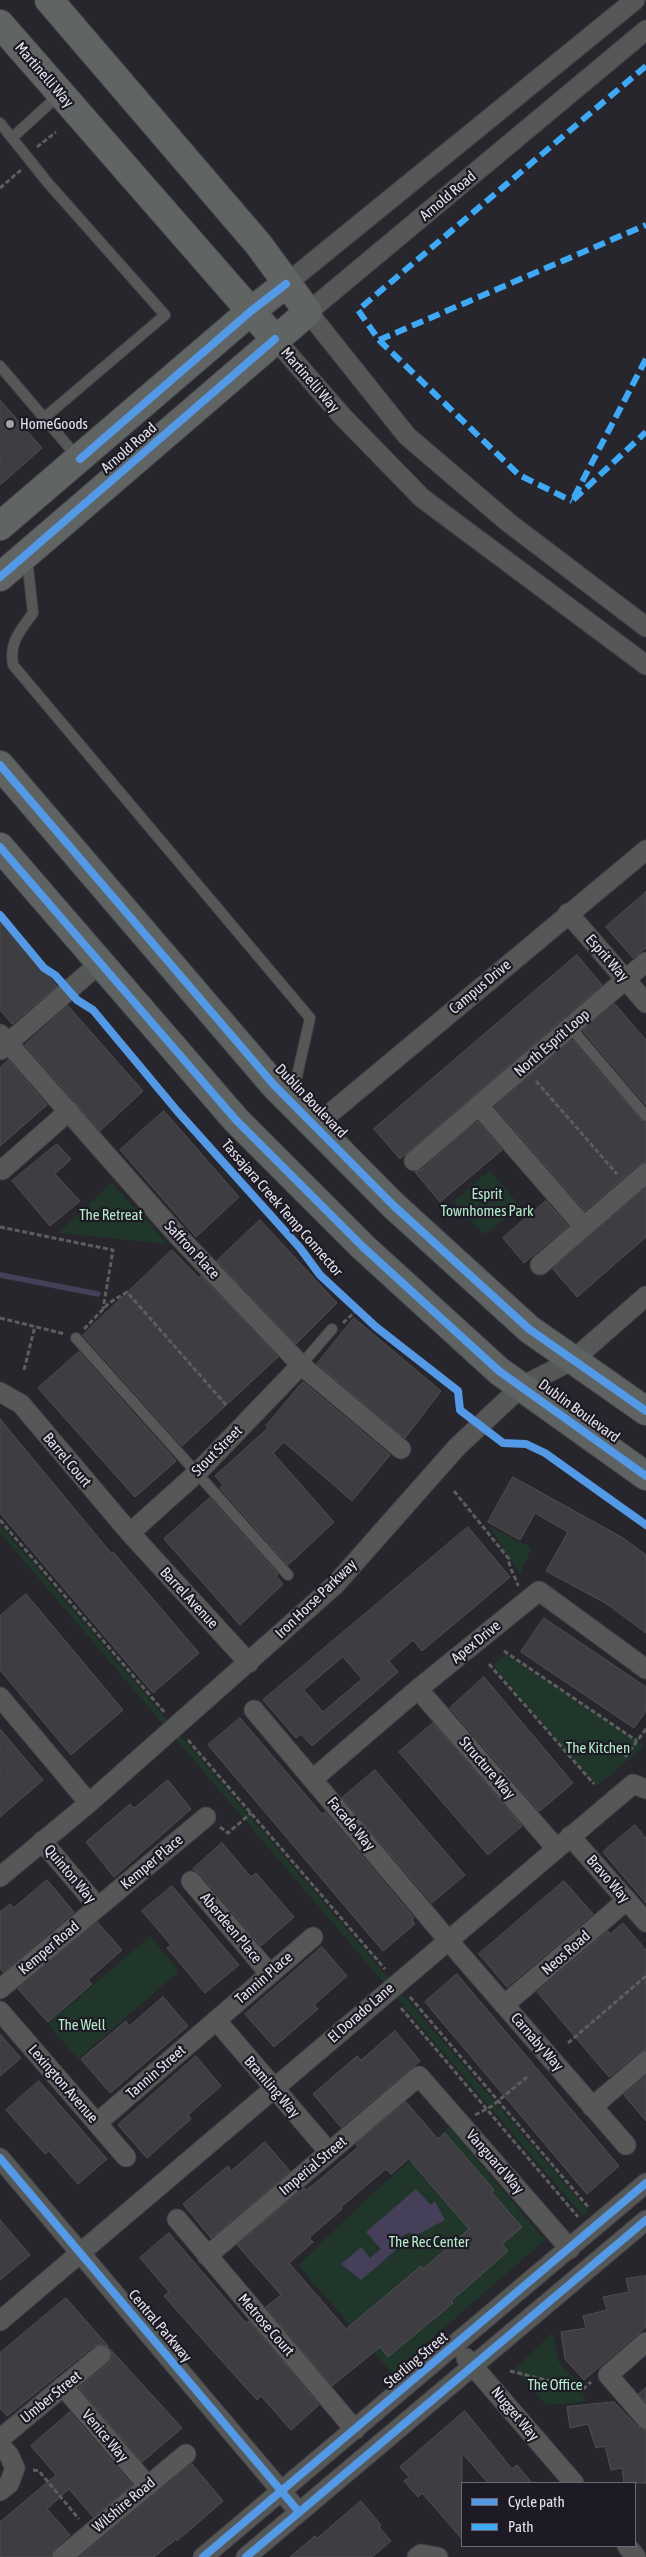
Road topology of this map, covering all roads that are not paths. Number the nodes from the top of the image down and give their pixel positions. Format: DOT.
graph roads {
  1 [pos="49,0"];
  2 [pos="635,0"];
  3 [pos="0,24"];
  4 [pos="646,30"];
  5 [pos="60,93"];
  6 [pos="0,123"];
  7 [pos="13,137"];
  8 [pos="286,284"];
  9 [pos="251,311"];
  10 [pos="308,312"];
  11 [pos="275,339"];
  12 [pos="0,366"];
  13 [pos="44,418"];
  14 [pos="80,459"];
  15 [pos="0,526"];
  16 [pos="27,554"];
  17 [pos="0,577"];
  18 [pos="646,627"];
  19 [pos="646,665"];
  20 [pos="0,765"];
  21 [pos="0,847"];
  22 [pos="646,850"];
  23 [pos="568,914"];
  24 [pos="100,962"];
  25 [pos="646,962"];
  26 [pos="626,979"];
  27 [pos="646,1003"];
  28 [pos="570,1027"];
  29 [pos="3,1042"];
  30 [pos="291,1102"];
  31 [pos="479,1106"];
  32 [pos="69,1111"];
  33 [pos="646,1116"];
  34 [pos="315,1126"];
  35 [pos="414,1161"];
  36 [pos="2,1170"];
  37 [pos="646,1173"];
  38 [pos="584,1228"];
  39 [pos="540,1265"];
  40 [pos="646,1296"];
  41 [pos="332,1329"];
  42 [pos="76,1338"];
  43 [pos="573,1360"];
  44 [pos="301,1366"];
  45 [pos="522,1386"];
  46 [pos="0,1392"];
  47 [pos="646,1412"];
  48 [pos="401,1449"];
  49 [pos="197,1473"];
  50 [pos="646,1476"];
  51 [pos="130,1533"];
  52 [pos="288,1575"];
  53 [pos="249,1663"];
  54 [pos="646,1669"];
  55 [pos="418,1689"];
  56 [pos="0,1697"];
  57 [pos="254,1710"];
  58 [pos="313,1779"];
  59 [pos="646,1788"];
  60 [pos="90,1803"];
  61 [pos="206,1817"];
  62 [pos="42,1841"];
  63 [pos="563,1842"];
  64 [pos="0,1877"];
  65 [pos="192,1881"];
  66 [pos="627,1900"];
  67 [pos="98,1907"];
  68 [pos="646,1922"];
  69 [pos="313,1937"];
  70 [pos="447,1940"];
  71 [pos="270,1974"];
  72 [pos="0,1989"];
  73 [pos="504,2005"];
  74 [pos="0,2010"];
  75 [pos="216,2020"];
  76 [pos="646,2061"];
  77 [pos="419,2076"];
  78 [pos="273,2088"];
  79 [pos="592,2107"];
  80 [pos="97,2123"];
  81 [pos="626,2145"];
  82 [pos="329,2152"];
  83 [pos="126,2157"];
  84 [pos="0,2158"];
  85 [pos="646,2183"];
  86 [pos="177,2219"];
  87 [pos="646,2220"];
  88 [pos="570,2249"];
  89 [pos="80,2252"];
  90 [pos="207,2256"];
  91 [pos="0,2321"];
  92 [pos="646,2342"];
  93 [pos="456,2345"];
  94 [pos="101,2355"];
  95 [pos="474,2367"];
  96 [pos="64,2386"];
  97 [pos="646,2419"];
  98 [pos="355,2430"];
  99 [pos="0,2439"];
  100 [pos="0,2445"];
  101 [pos="186,2454"];
  102 [pos="573,2482"];
  103 [pos="148,2486"];
  104 [pos="0,2491"];
  105 [pos="281,2491"];
  106 [pos="300,2512"];
  107 [pos="628,2547"];
  108 [pos="62,2557"];
  109 [pos="203,2557"];
  110 [pos="246,2557"];
  111 [pos="417,2557"];
  112 [pos="438,2557"];
  113 [pos="636,2557"];
  1 -- 8 [label="street"];
  2 -- 8 [label="street, Arnold Road"];
  3 -- 5 [label="street, Martinelli Way"];
  4 -- 10 [label="street, Arnold Road"];
  5 -- 7 [label="lane"];
  5 -- 9 [label="street, Martinelli Way"];
  6 -- 7 [label="lane"];
  7 -- 13 [label="lane"];
  8 -- 9 [label="street, Arnold Road"];
  8 -- 10 [label="street"];
  9 -- 11 [label="street, Martinelli Way"];
  9 -- 14 [label="street, Arnold Road"];
  10 -- 11 [label="street, Arnold Road"];
  10 -- 18 [label="street"];
  11 -- 16 [label="street, Arnold Road"];
  11 -- 19 [label="street, Martinelli Way"];
  12 -- 13 [label="lane"];
  13 -- 14 [label="lane"];
  14 -- 15 [label="street, Arnold Road"];
  16 -- 17 [label="street, Arnold Road"];
  16 -- 30 [label="lane"];
  20 -- 30 [label="main road, Dublin Boulevard"];
  21 -- 24 [label="main road, Dublin Boulevard"];
  22 -- 23 [label="street, Campus Drive"];
  23 -- 26 [label="street, Esprit Way"];
  23 -- 34 [label="street, Campus Drive"];
  24 -- 29 [label="street"];
  24 -- 45 [label="main road, Dublin Boulevard"];
  25 -- 26 [label="street, North Esprit Loop"];
  26 -- 27 [label="street, Esprit Way"];
  26 -- 28 [label="street, North Esprit Loop"];
  28 -- 31 [label="street, North Esprit Loop"];
  28 -- 33 [label="lane"];
  29 -- 32 [label="street, Saffron Place"];
  30 -- 34 [label="main road, Dublin Boulevard"];
  31 -- 35 [label="street, North Esprit Loop"];
  31 -- 38 [label="street"];
  32 -- 36 [label="street"];
  32 -- 44 [label="street, Saffron Place"];
  34 -- 43 [label="main road, Dublin Boulevard"];
  37 -- 38 [label="street"];
  38 -- 39 [label="street"];
  40 -- 43 [label="street, Iron Horse Parkway"];
  41 -- 44 [label="lane"];
  42 -- 49 [label="lane"];
  43 -- 45 [label="street, Iron Horse Parkway"];
  43 -- 47 [label="main road, Dublin Boulevard"];
  44 -- 48 [label="street, Saffron Place"];
  44 -- 49 [label="street, Stout Street"];
  45 -- 50 [label="main road, Dublin Boulevard"];
  45 -- 53 [label="street, Iron Horse Parkway"];
  46 -- 51 [label="street, Barrel Court"];
  49 -- 51 [label="street, Stout Street"];
  49 -- 52 [label="lane"];
  51 -- 53 [label="street, Barrel Avenue"];
  53 -- 60 [label="street, Iron Horse Parkway"];
  54 -- 55 [label="street, Apex Drive"];
  55 -- 58 [label="street, Apex Drive"];
  55 -- 63 [label="street, Structure Way"];
  56 -- 60 [label="street"];
  57 -- 58 [label="street, Facade Way"];
  58 -- 70 [label="street, Facade Way"];
  59 -- 63 [label="street, El Dorado Lane"];
  60 -- 62 [label="street, Iron Horse Parkway"];
  61 -- 67 [label="street, Kemper Place"];
  62 -- 64 [label="street, Iron Horse Parkway"];
  62 -- 67 [label="street, Quinton Way"];
  63 -- 66 [label="street, Bravo Way"];
  63 -- 70 [label="street, El Dorado Lane"];
  65 -- 71 [label="street, Aberdeen Place"];
  66 -- 68 [label="street, Bravo Way"];
  66 -- 73 [label="street, Neos Road"];
  67 -- 72 [label="street, Kemper Road"];
  69 -- 71 [label="street, Tannin Place"];
  70 -- 73 [label="street, Carnaby Way"];
  70 -- 78 [label="street, El Dorado Lane"];
  71 -- 75 [label="street, Tannin Place"];
  73 -- 79 [label="street, Carnaby Way"];
  74 -- 80 [label="street, Lexington Avenue"];
  75 -- 78 [label="street, Bramling Way"];
  75 -- 80 [label="street, Tannin Street"];
  76 -- 79 [label="street"];
  77 -- 82 [label="street, Imperial Street"];
  77 -- 88 [label="street, Vanguard Way"];
  78 -- 82 [label="street, Bramling Way"];
  78 -- 89 [label="street, El Dorado Lane"];
  79 -- 81 [label="street, Carnaby Way"];
  80 -- 83 [label="street, Lexington Avenue"];
  82 -- 90 [label="street, Imperial Street"];
  84 -- 89 [label="street, Central Parkway"];
  85 -- 88 [label="street, Sterling Street"];
  86 -- 90 [label="street, Metrose Court"];
  87 -- 95 [label="street"];
  88 -- 93 [label="street, Sterling Street"];
  89 -- 91 [label="street, El Dorado Lane"];
  89 -- 105 [label="street, Central Parkway"];
  90 -- 98 [label="street, Metrose Court"];
  92 -- 97 [label="street"];
  93 -- 95 [label="street, Nugget Way"];
  93 -- 98 [label="street, Sterling Street"];
  94 -- 96 [label="street, Umber Street"];
  95 -- 102 [label="street, Nugget Way"];
  95 -- 106 [label="street"];
  96 -- 99 [label="street, Umber Street"];
  96 -- 103 [label="street, Venice Way"];
  98 -- 105 [label="street, Sterling Street"];
  100 -- 104 [label="street"];
  101 -- 103 [label="street, Wilshire Road"];
  103 -- 108 [label="street, Wilshire Road"];
  105 -- 106 [label="street, Central Parkway"];
  105 -- 109 [label="street, Sterling Street"];
  106 -- 110 [label="street"];
  107 -- 113 [label="street"];
  111 -- 112 [label="street"];
}
